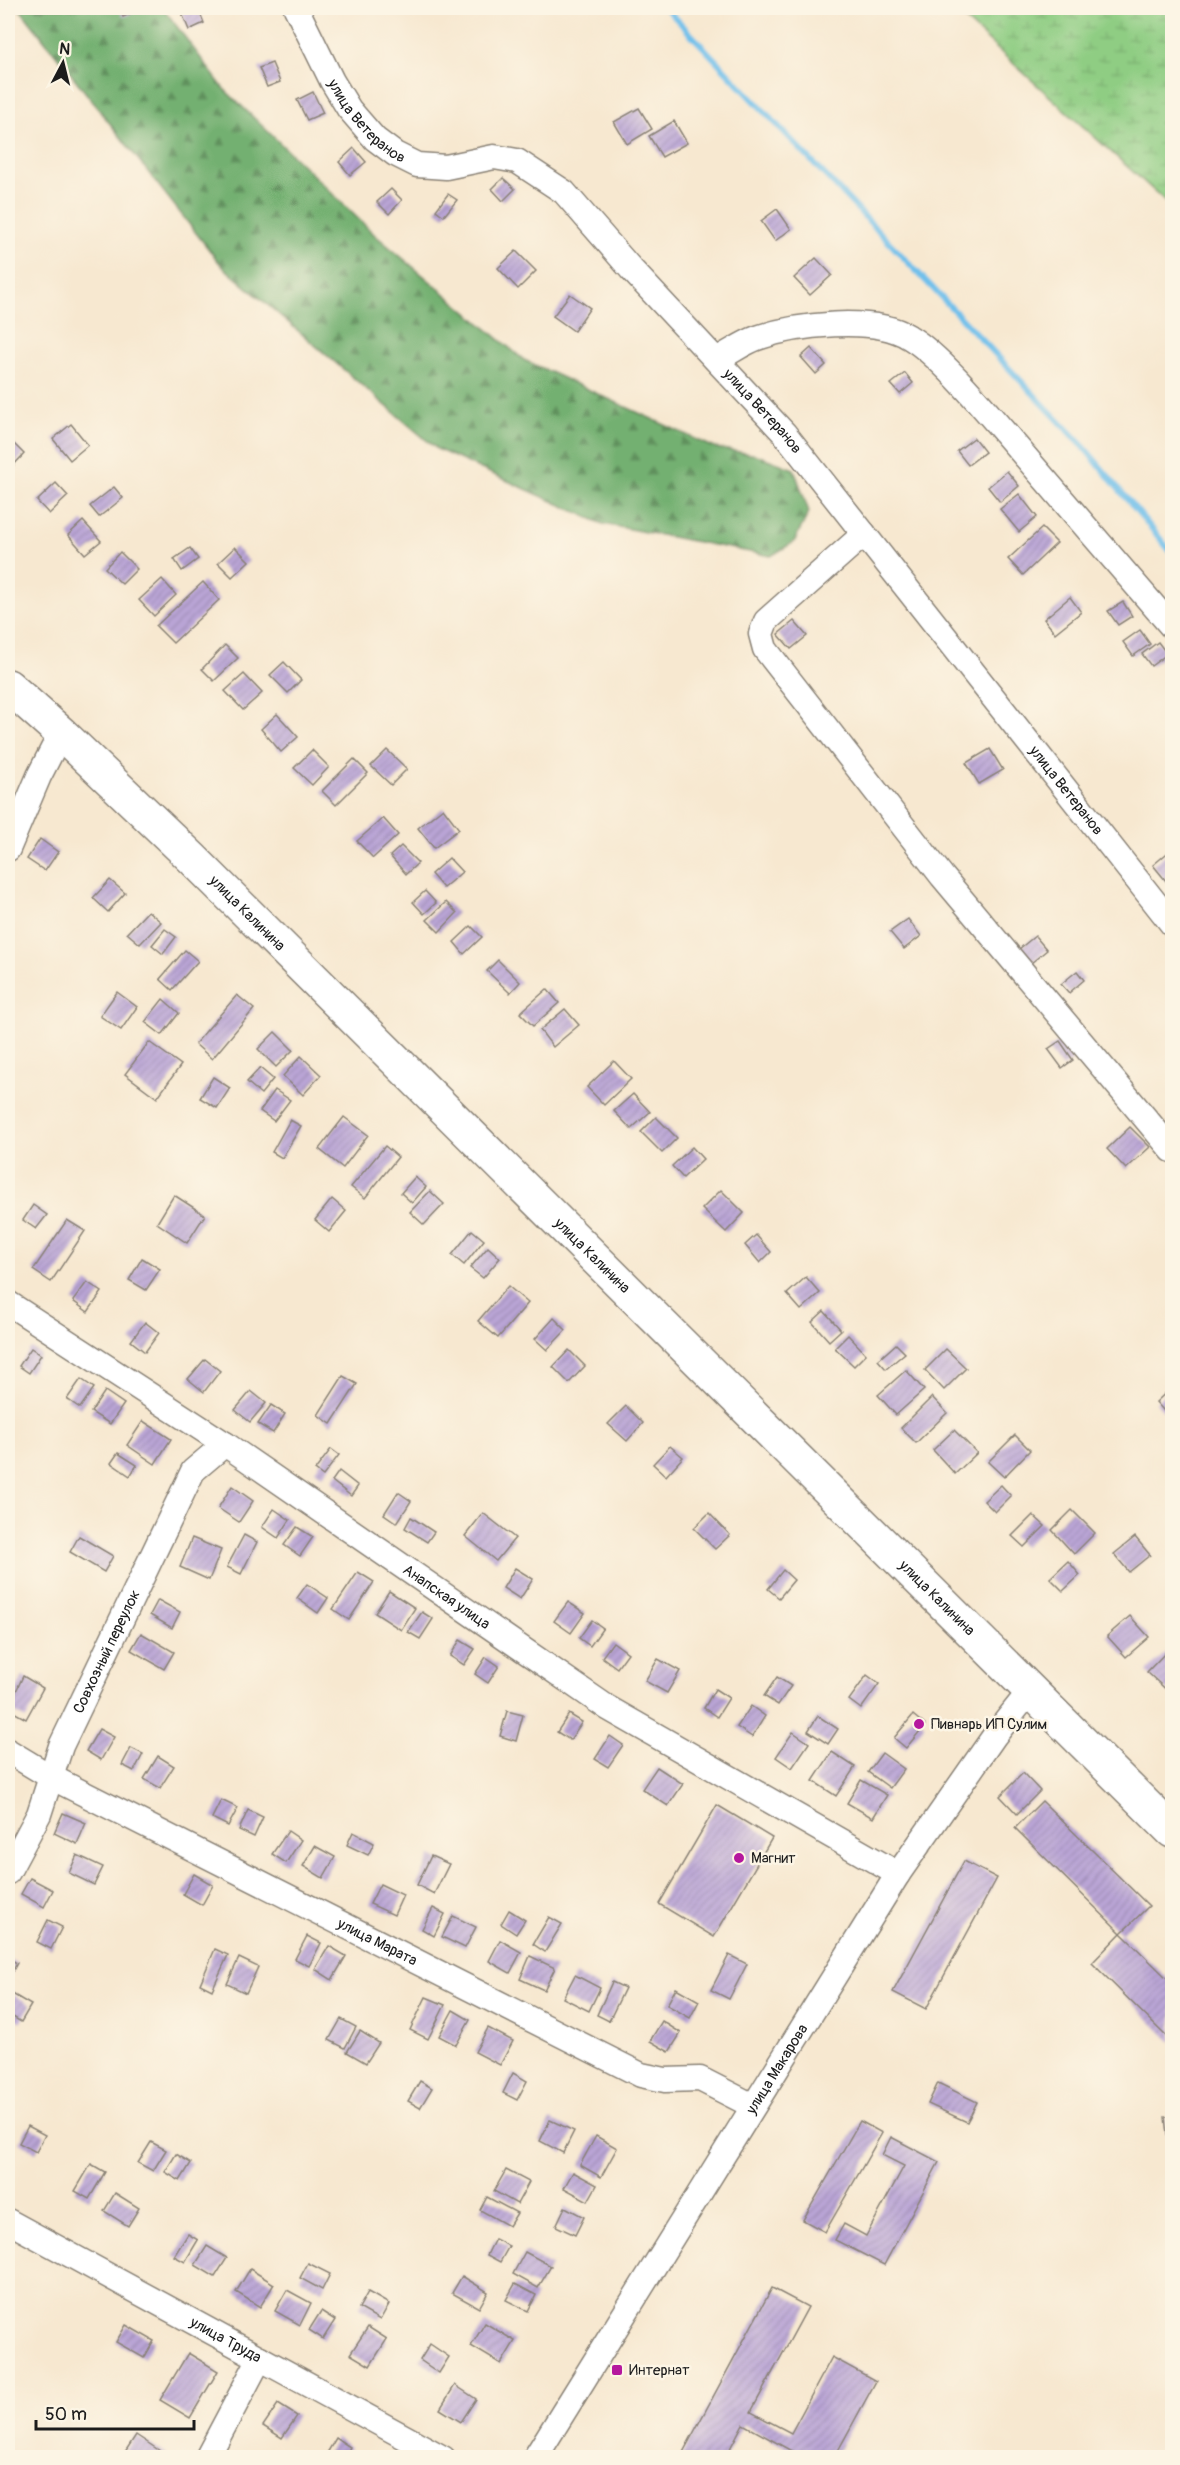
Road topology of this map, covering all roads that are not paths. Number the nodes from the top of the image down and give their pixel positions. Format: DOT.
graph roads {
  1 [pos="296,8"];
  2 [pos="717,359"];
  3 [pos="864,534"];
  4 [pos="1173,627"];
  5 [pos="8,687"];
  6 [pos="61,733"];
  7 [pos="8,849"];
  8 [pos="1173,924"];
  9 [pos="1173,1150"];
  10 [pos="8,1303"];
  11 [pos="225,1444"];
  12 [pos="1030,1691"];
  13 [pos="8,1751"];
  14 [pos="51,1777"];
  15 [pos="1173,1831"];
  16 [pos="8,1872"];
  17 [pos="897,1874"];
  18 [pos="753,2106"];
  19 [pos="8,2221"];
  20 [pos="260,2358"];
  21 [pos="207,2457"];
  22 [pos="443,2457"];
  23 [pos="535,2457"];
  1 -- 2 [label="street, улица Ветеранов"];
  2 -- 3 [label="street, улица Ветеранов"];
  2 -- 4 [label="street"];
  3 -- 8 [label="street, улица Ветеранов"];
  3 -- 9 [label="street"];
  5 -- 6 [label="main road, улица Калинина"];
  6 -- 7 [label="street"];
  6 -- 12 [label="main road, улица Калинина"];
  10 -- 11 [label="street, Анапская улица"];
  11 -- 14 [label="street, Совхозный переулок"];
  11 -- 17 [label="street, Анапская улица"];
  12 -- 15 [label="main road, улица Калинина"];
  12 -- 17 [label="street, улица Макарова"];
  13 -- 14 [label="street, улица Марата"];
  14 -- 16 [label="street, Совхозный переулок"];
  14 -- 18 [label="street, улица Марата"];
  17 -- 18 [label="street, улица Макарова"];
  18 -- 23 [label="street, улица Макарова"];
  19 -- 20 [label="street, улица Труда"];
  20 -- 21 [label="street"];
  20 -- 22 [label="street, улица Труда"];
}
